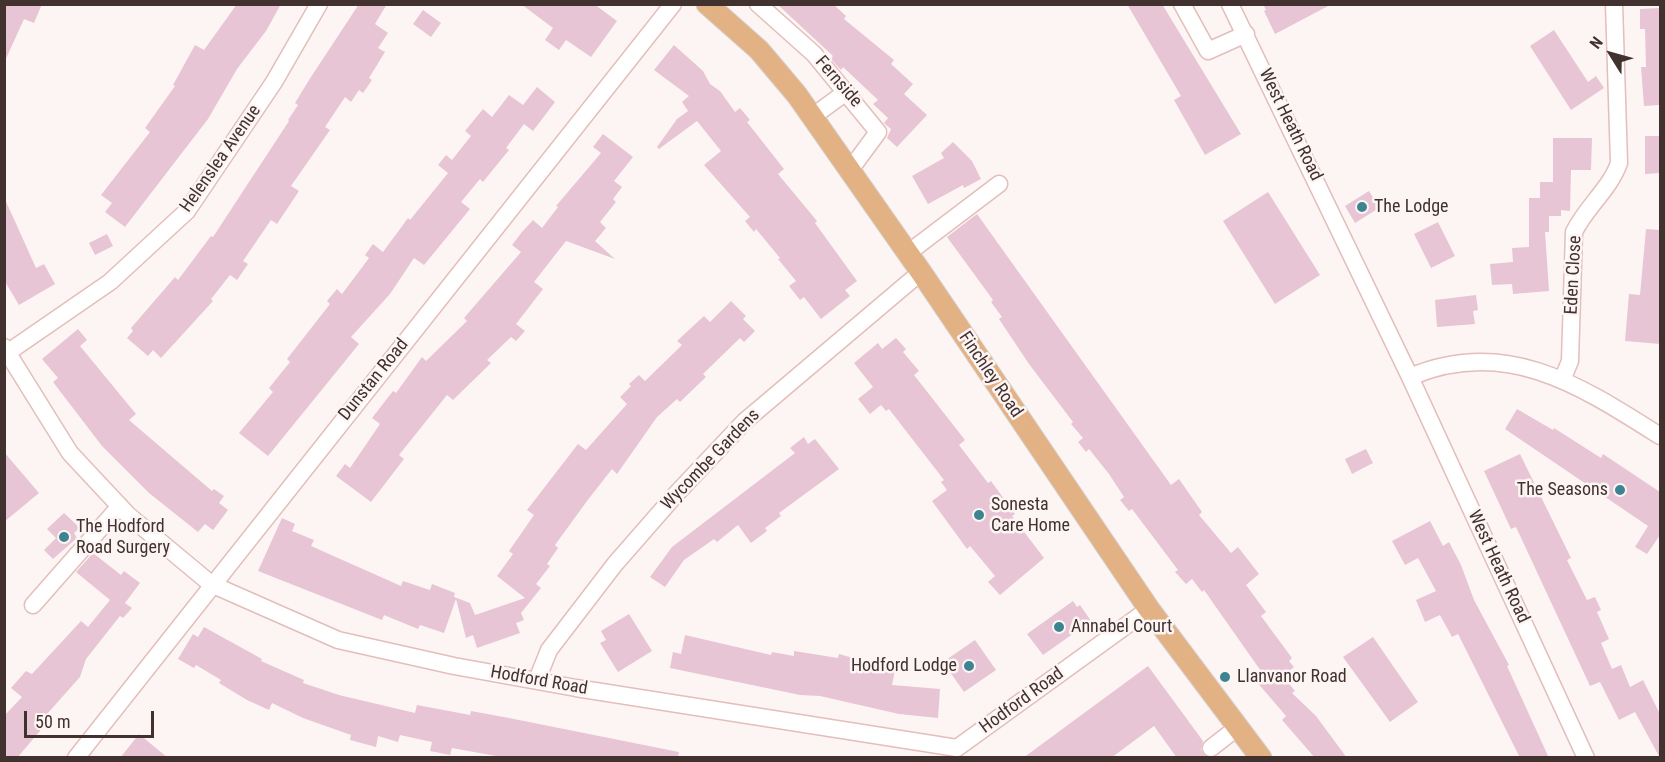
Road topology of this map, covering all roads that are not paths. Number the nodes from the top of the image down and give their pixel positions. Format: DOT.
graph roads {
  1 [pos="319,4"];
  2 [pos="673,4"];
  3 [pos="707,4"];
  4 [pos="758,4"];
  5 [pos="1182,4"];
  6 [pos="1230,4"];
  7 [pos="1614,4"];
  8 [pos="1246,34"];
  9 [pos="846,92"];
  10 [pos="812,117"];
  11 [pos="850,170"];
  12 [pos="999,184"];
  13 [pos="908,253"];
  14 [pos="921,272"];
  15 [pos="6,350"];
  16 [pos="1410,376"];
  17 [pos="1563,378"];
  18 [pos="1660,436"];
  19 [pos="120,506"];
  20 [pos="211,584"];
  21 [pos="33,605"];
  22 [pos="1149,609"];
  23 [pos="537,680"];
  24 [pos="1238,727"];
  25 [pos="1211,748"];
  26 [pos="76,758"];
  27 [pos="1261,758"];
  28 [pos="1586,758"];
  1 -- 15 [label="street, Helenslea Avenue"];
  2 -- 20 [label="street, Dunstan Road"];
  3 -- 10 [label="main road, Finchley Road"];
  4 -- 9 [label="street, Fernside"];
  5 -- 8 [label="street"];
  6 -- 8 [label="street, West Heath Road"];
  7 -- 17 [label="street, Eden Close"];
  8 -- 16 [label="street, West Heath Road"];
  9 -- 10 [label="street"];
  9 -- 11 [label="street, Fernside"];
  10 -- 11 [label="main road, Finchley Road"];
  11 -- 13 [label="main road, Finchley Road"];
  12 -- 13 [label="street"];
  13 -- 14 [label="main road, Finchley Road"];
  14 -- 22 [label="main road, Finchley Road"];
  14 -- 23 [label="street, Wycombe Gardens"];
  15 -- 19 [label="street, Hodford Road"];
  16 -- 17 [label="street"];
  16 -- 28 [label="street, West Heath Road"];
  17 -- 18 [label="street"];
  19 -- 20 [label="street, Hodford Road"];
  19 -- 21 [label="street"];
  20 -- 23 [label="street, Hodford Road"];
  20 -- 26 [label="street, Dunstan Road"];
  22 -- 23 [label="street, Hodford Road"];
  22 -- 24 [label="main road, Finchley Road"];
  24 -- 25 [label="street"];
  24 -- 27 [label="main road, Finchley Road"];
}
